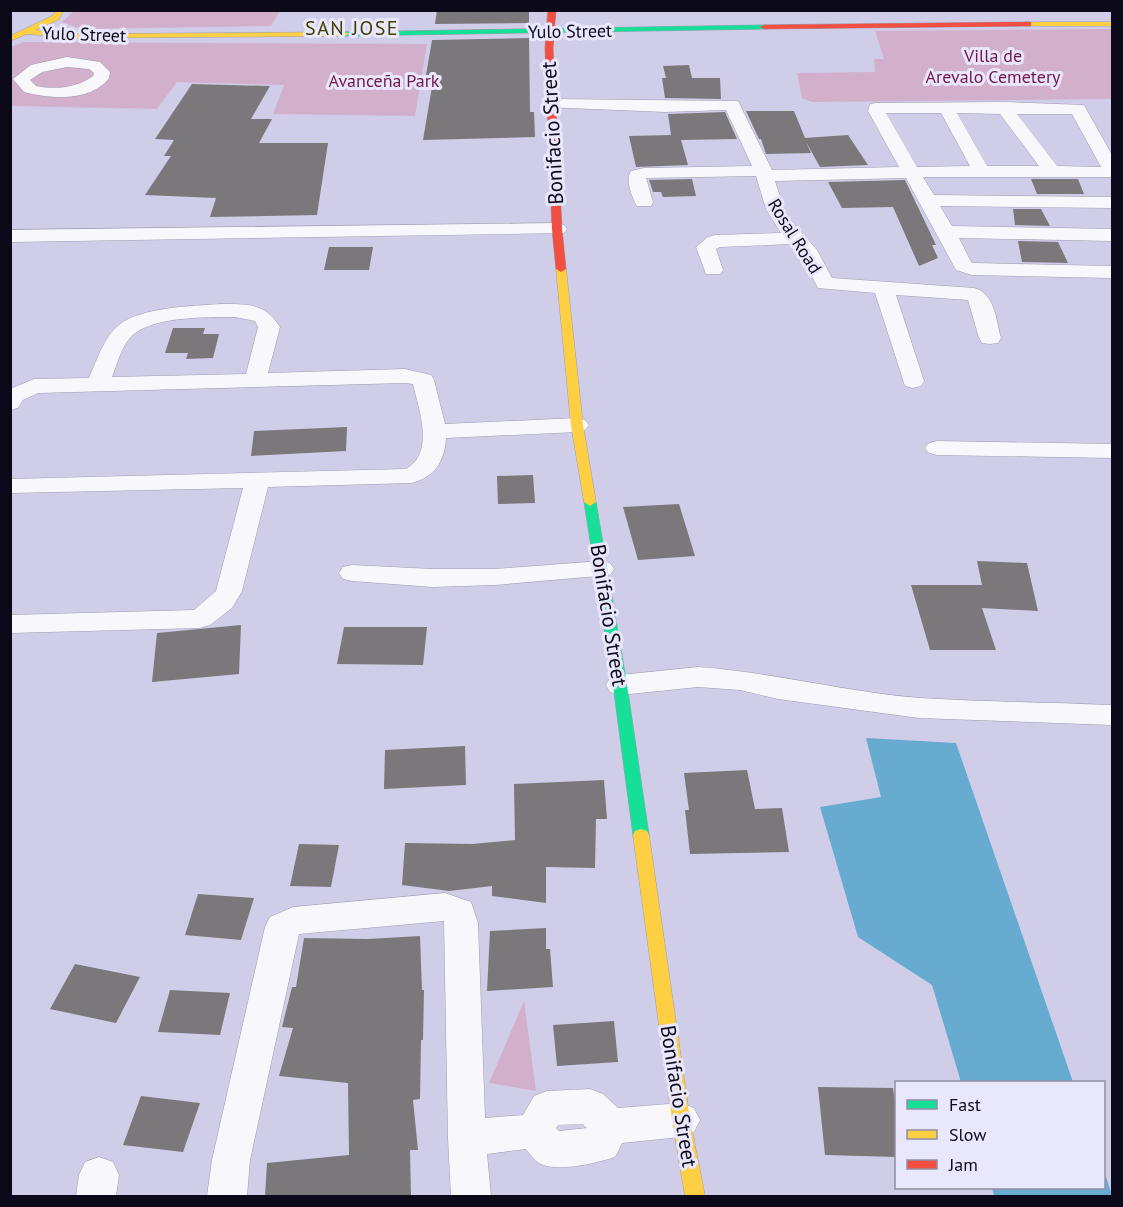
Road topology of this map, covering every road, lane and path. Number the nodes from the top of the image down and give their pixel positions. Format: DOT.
graph roads {
  1 [pos="61,10"];
  2 [pos="552,10"];
  3 [pos="1113,24"];
  4 [pos="28,32"];
  5 [pos="551,32"];
  6 [pos="10,39"];
  7 [pos="550,104"];
  8 [pos="1004,107"];
  9 [pos="946,108"];
  10 [pos="1113,171"];
  11 [pos="911,172"];
  12 [pos="982,172"];
  13 [pos="1053,172"];
  14 [pos="764,174"];
  15 [pos="928,200"];
  16 [pos="644,202"];
  17 [pos="1113,202"];
  18 [pos="557,229"];
  19 [pos="946,232"];
  20 [pos="1113,235"];
  21 [pos="10,236"];
  22 [pos="795,238"];
  23 [pos="713,270"];
  24 [pos="1113,272"];
  25 [pos="884,289"];
  26 [pos="990,338"];
  27 [pos="255,380"];
  28 [pos="913,381"];
  29 [pos="98,384"];
  30 [pos="10,403"];
  31 [pos="577,425"];
  32 [pos="435,431"];
  33 [pos="937,448"];
  34 [pos="1113,451"];
  35 [pos="257,480"];
  36 [pos="10,486"];
  37 [pos="601,569"];
  38 [pos="352,573"];
  39 [pos="10,624"];
  40 [pos="620,685"];
  41 [pos="1113,715"];
  42 [pos="681,1120"];
  43 [pos="467,1138"];
  44 [pos="227,1197"];
  45 [pos="471,1197"];
  46 [pos="695,1197"];
  1 -- 4 [label="main road"];
  2 -- 5 [label="main road, Bonifacio Street"];
  3 -- 5 [label="main road, Yulo Street"];
  4 -- 5 [label="main road, Yulo Street"];
  4 -- 6 [label="main road"];
  5 -- 7 [label="main road, Bonifacio Street"];
  7 -- 14 [label="street, Rosal Road"];
  7 -- 18 [label="main road, Bonifacio Street"];
  8 -- 9 [label="street"];
  8 -- 10 [label="street"];
  8 -- 13 [label="street"];
  9 -- 11 [label="street"];
  9 -- 12 [label="street"];
  10 -- 13 [label="street"];
  11 -- 12 [label="street"];
  11 -- 14 [label="street"];
  11 -- 15 [label="street"];
  12 -- 13 [label="street"];
  14 -- 16 [label="street"];
  14 -- 22 [label="street, Rosal Road"];
  15 -- 17 [label="street"];
  15 -- 19 [label="street"];
  18 -- 21 [label="street"];
  18 -- 31 [label="main road, Bonifacio Street"];
  19 -- 20 [label="street"];
  19 -- 24 [label="street"];
  22 -- 23 [label="street"];
  22 -- 25 [label="street, Rosal Road"];
  25 -- 26 [label="street, Rosal Road"];
  25 -- 28 [label="street"];
  27 -- 29 [label="street"];
  27 -- 29 [label="street"];
  27 -- 32 [label="street"];
  29 -- 30 [label="street"];
  31 -- 32 [label="street"];
  31 -- 37 [label="main road, Bonifacio Street"];
  32 -- 35 [label="street"];
  33 -- 34 [label="street"];
  35 -- 36 [label="street"];
  35 -- 39 [label="street"];
  37 -- 38 [label="street"];
  37 -- 40 [label="main road, Bonifacio Street"];
  40 -- 41 [label="street"];
  40 -- 42 [label="main road, Bonifacio Street"];
  42 -- 43 [label="street"];
  42 -- 46 [label="main road, Bonifacio Street"];
  43 -- 44 [label="street"];
  43 -- 45 [label="street"];
}
